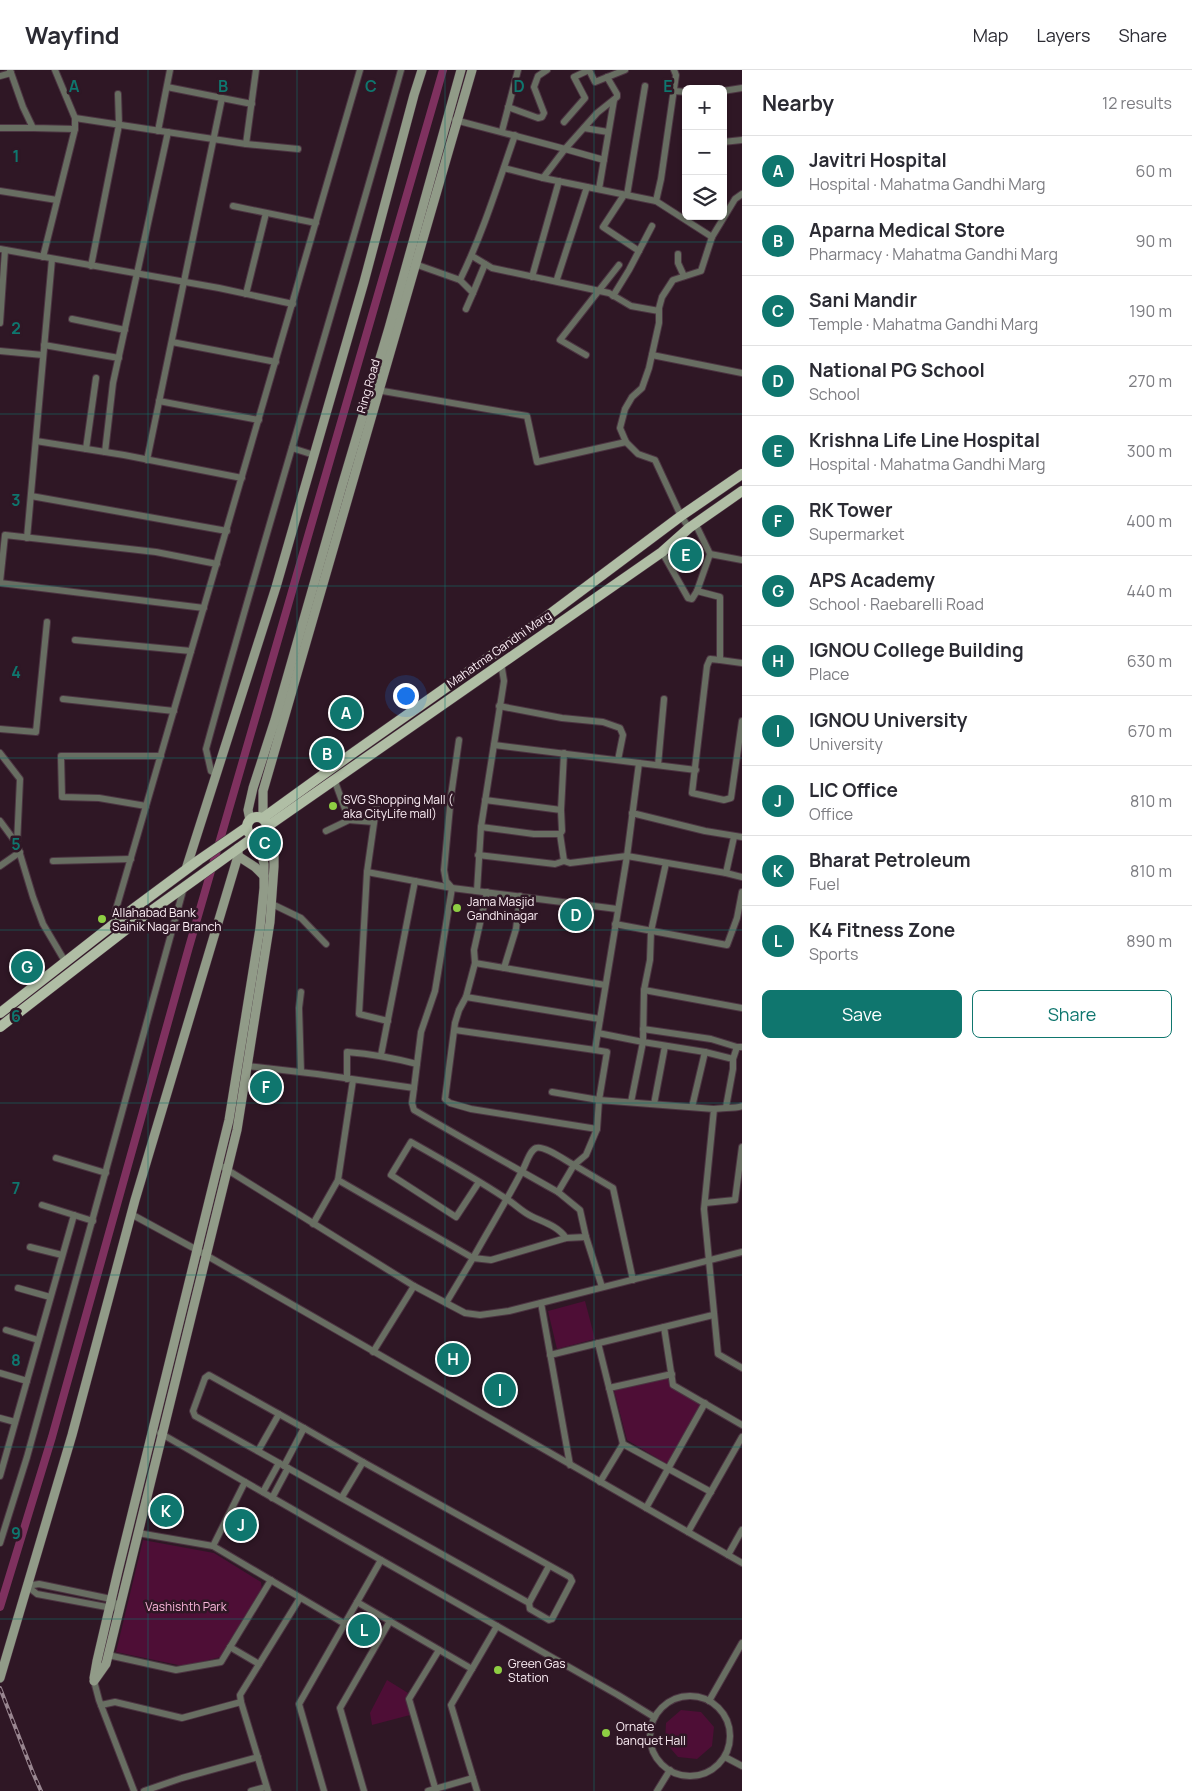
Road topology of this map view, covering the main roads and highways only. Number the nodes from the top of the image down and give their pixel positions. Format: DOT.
graph roads {
  1 [pos="742,474"];
  2 [pos="742,490"];
  3 [pos="248,824"];
  4 [pos="266,825"];
  5 [pos="254,837"];
  6 [pos="0,1013"];
  7 [pos="0,1027"];
  1 -- 4 [label="main road"];
  2 -- 4 [label="main road, Mahatma Gandhi Marg"];
  3 -- 4 [label="main road"];
  3 -- 5 [label="main road"];
  3 -- 6 [label="main road"];
  4 -- 5 [label="main road"];
  5 -- 7 [label="main road"];
}
